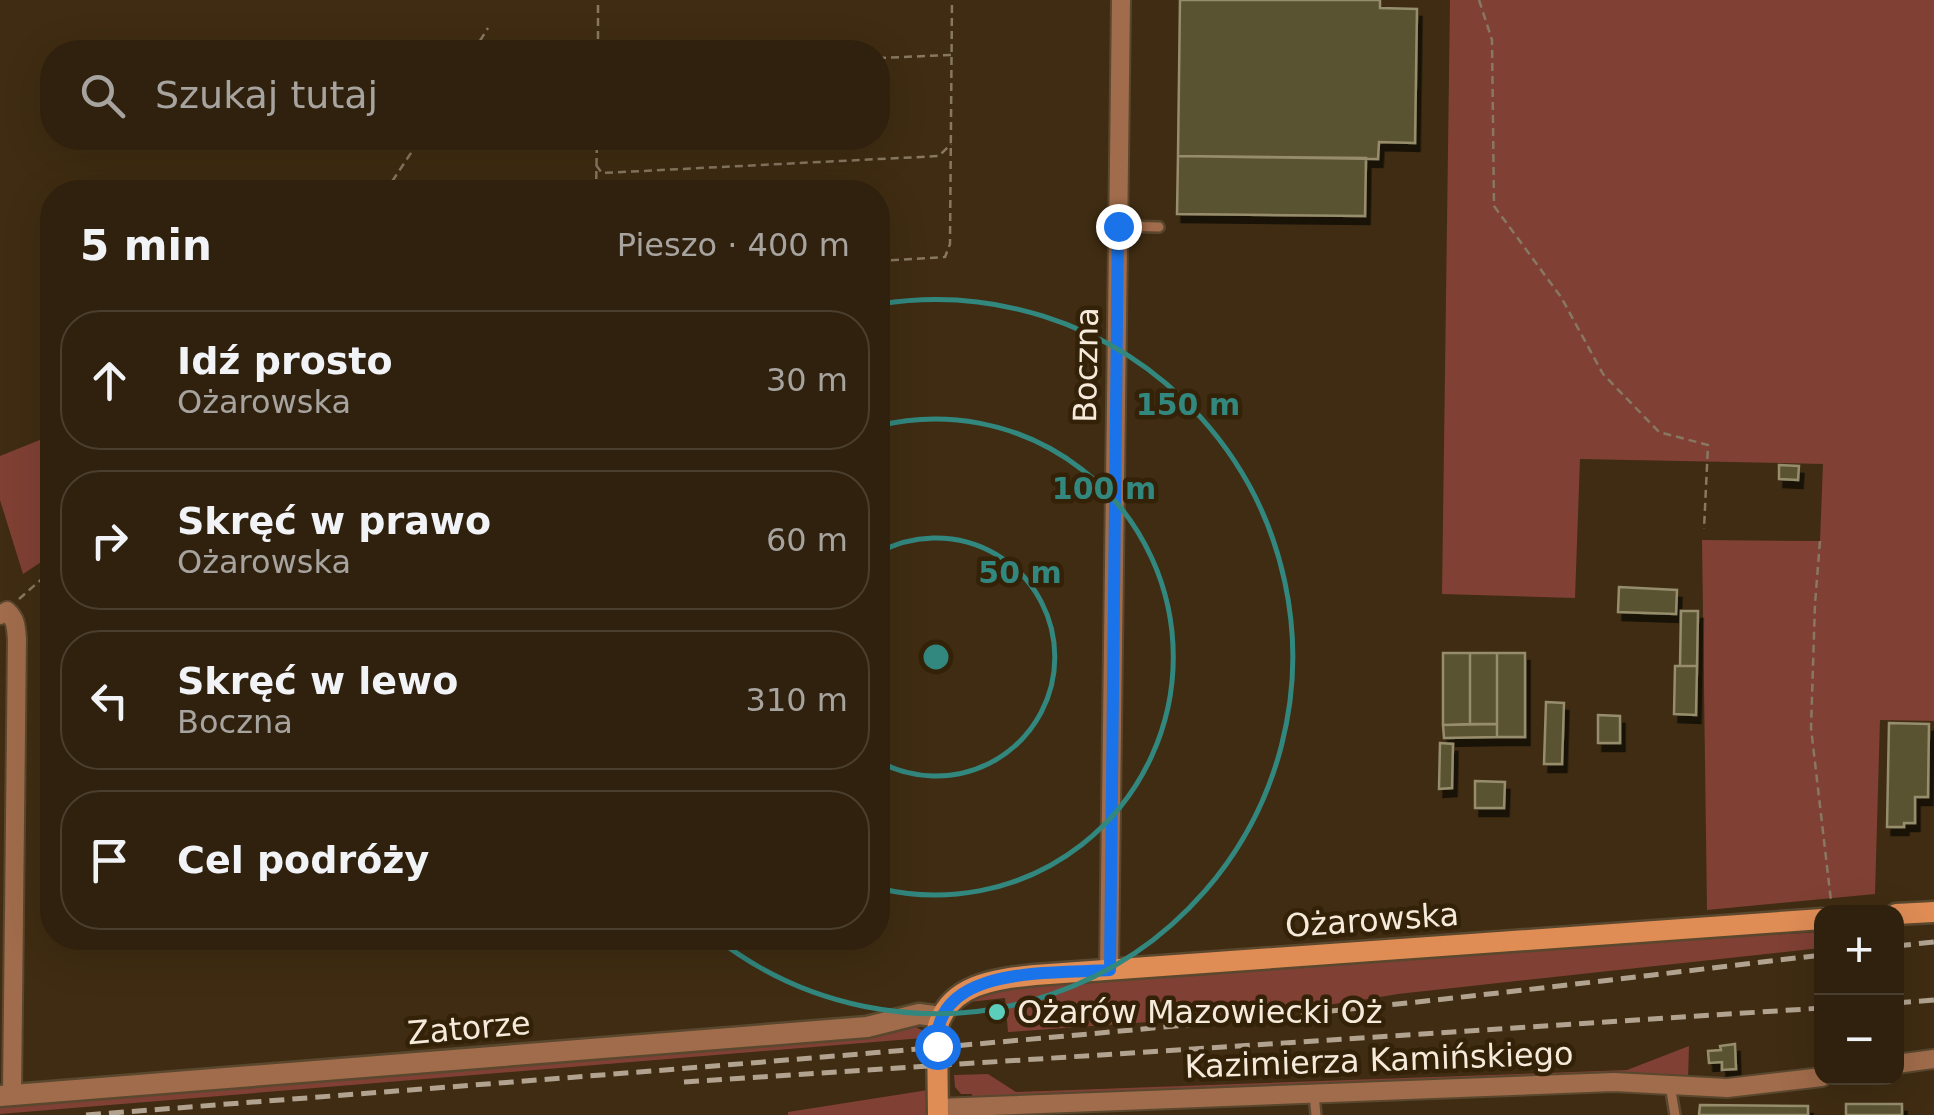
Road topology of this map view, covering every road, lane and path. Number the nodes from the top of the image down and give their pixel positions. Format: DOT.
graph roads {
  1 [pos="598,0"];
  2 [pos="952,0"];
  3 [pos="1121,0"];
  4 [pos="1478,0"];
  5 [pos="488,28"];
  6 [pos="481,40"];
  7 [pos="598,40"];
  8 [pos="952,54"];
  9 [pos="890,57"];
  10 [pos="952,144"];
  11 [pos="413,150"];
  12 [pos="597,150"];
  13 [pos="596,165"];
  14 [pos="393,180"];
  15 [pos="596,180"];
  16 [pos="1118,226"];
  17 [pos="1158,227"];
  18 [pos="890,260"];
  19 [pos="1704,529"];
  20 [pos="1820,541"];
  21 [pos="40,581"];
  22 [pos="4,613"];
  23 [pos="1831,905"];
  24 [pos="1934,912"];
  25 [pos="1904,914"];
  26 [pos="1814,920"];
  27 [pos="1110,970"];
  28 [pos="940,1017"];
  29 [pos="1934,1059"];
  30 [pos="1904,1063"];
  31 [pos="1814,1078"];
  32 [pos="1670,1085"];
  33 [pos="1314,1092"];
  34 [pos="6,1095"];
  35 [pos="938,1112"];
  36 [pos="1316,1115"];
  37 [pos="1675,1115"];
  1 -- 7 [label="path"];
  2 -- 8 [label="path"];
  3 -- 16 [label="street, Boczna"];
  4 -- 19 [label="path"];
  5 -- 6 [label="path"];
  8 -- 9 [label="path"];
  8 -- 10 [label="path"];
  10 -- 13 [label="path"];
  10 -- 18 [label="path"];
  11 -- 14 [label="path"];
  12 -- 13 [label="path"];
  13 -- 15 [label="path"];
  16 -- 17 [label="lane"];
  16 -- 27 [label="street, Boczna"];
  20 -- 23 [label="path"];
  21 -- 22 [label="path"];
  22 -- 34 [label="street"];
  24 -- 25 [label="main road"];
  26 -- 27 [label="main road, Ożarowska"];
  27 -- 28 [label="main road, Ożarowska"];
  28 -- 34 [label="street, Zatorze"];
  28 -- 35 [label="main road"];
  29 -- 30 [label="street"];
  31 -- 32 [label="street, Kazimierza Kamińskiego"];
  32 -- 33 [label="street, Kazimierza Kamińskiego"];
  32 -- 37 [label="lane"];
  33 -- 35 [label="street, Kazimierza Kamińskiego"];
  33 -- 36 [label="lane"];
}
